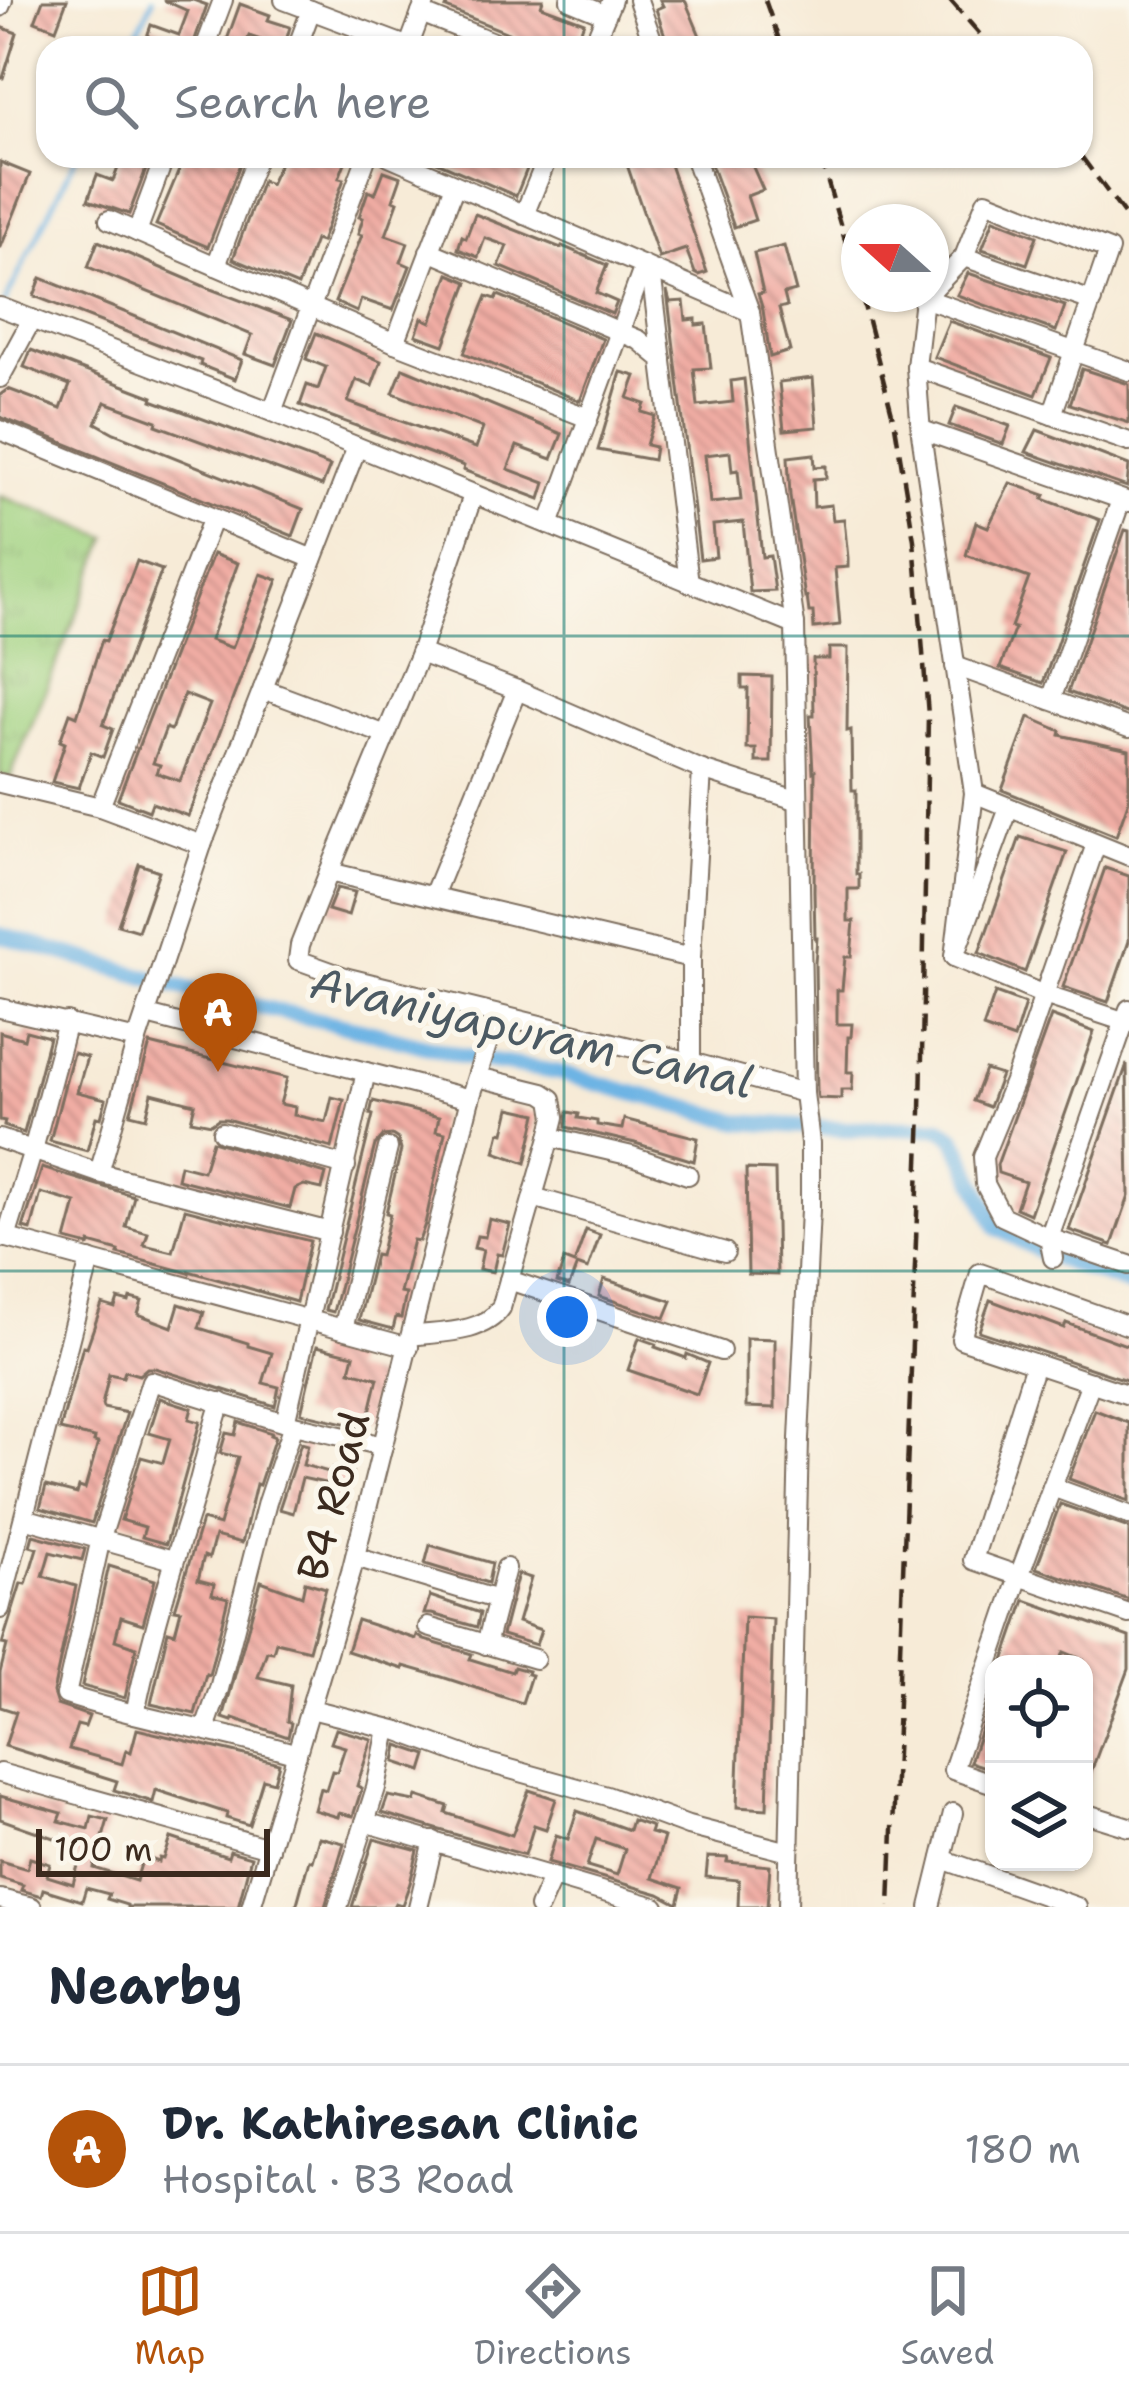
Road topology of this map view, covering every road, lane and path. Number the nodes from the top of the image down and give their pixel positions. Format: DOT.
graph roads {
  1 [pos="223,0"];
  2 [pos="284,0"];
  3 [pos="569,0"];
  4 [pos="638,0"];
  5 [pos="424,6"];
  6 [pos="609,8"];
  7 [pos="311,10"];
  8 [pos="210,36"];
  9 [pos="301,36"];
  10 [pos="378,36"];
  11 [pos="413,36"];
  12 [pos="484,36"];
  13 [pos="597,36"];
  14 [pos="651,36"];
  15 [pos="161,168"];
  16 [pos="253,168"];
  17 [pos="363,168"];
  18 [pos="417,168"];
  19 [pos="543,168"];
  20 [pos="698,168"];
  21 [pos="455,184"];
  22 [pos="524,214"];
  23 [pos="109,220"];
  24 [pos="137,232"];
  25 [pos="429,251"];
  26 [pos="964,257"];
  27 [pos="216,266"];
  28 [pos="648,268"];
  29 [pos="949,272"];
  30 [pos="1092,301"];
  31 [pos="949,303"];
  32 [pos="311,307"];
  33 [pos="750,312"];
  34 [pos="924,312"];
  35 [pos="16,313"];
  36 [pos="620,331"];
  37 [pos="394,343"];
  38 [pos="1074,352"];
  39 [pos="662,359"];
  40 [pos="916,367"];
  41 [pos="1129,371"];
  42 [pos="0,378"];
  43 [pos="272,412"];
  44 [pos="1052,415"];
  45 [pos="588,418"];
  46 [pos="0,430"];
  47 [pos="922,430"];
  48 [pos="1129,442"];
  49 [pos="357,447"];
  50 [pos="472,495"];
  51 [pos="1125,501"];
  52 [pos="212,520"];
  53 [pos="549,525"];
  54 [pos="313,559"];
  55 [pos="689,583"];
  56 [pos="795,625"];
  57 [pos="420,653"];
  58 [pos="956,666"];
  59 [pos="263,689"];
  60 [pos="517,690"];
  61 [pos="1051,700"];
  62 [pos="1129,728"];
  63 [pos="386,735"];
  64 [pos="702,770"];
  65 [pos="0,783"];
  66 [pos="974,793"];
  67 [pos="796,800"];
  68 [pos="100,807"];
  69 [pos="1009,808"];
  70 [pos="1096,844"];
  71 [pos="202,845"];
  72 [pos="1129,856"];
  73 [pos="329,872"];
  74 [pos="433,896"];
  75 [pos="954,957"];
  76 [pos="691,958"];
  77 [pos="1044,994"];
  78 [pos="0,1008"];
  79 [pos="147,1016"];
  80 [pos="496,1016"];
  81 [pos="1127,1018"];
  82 [pos="67,1022"];
  83 [pos="137,1040"];
  84 [pos="691,1062"];
  85 [pos="366,1072"];
  86 [pos="479,1074"];
  87 [pos="804,1093"];
  88 [pos="470,1099"];
  89 [pos="222,1132"];
  90 [pos="550,1137"];
  91 [pos="0,1138"];
  92 [pos="388,1148"];
  93 [pos="33,1150"];
  94 [pos="346,1166"];
  95 [pos="99,1173"];
  96 [pos="688,1175"];
  97 [pos="533,1197"];
  98 [pos="330,1232"];
  99 [pos="3,1237"];
  100 [pos="1051,1248"];
  101 [pos="724,1252"];
  102 [pos="90,1260"];
  103 [pos="1129,1265"];
  104 [pos="509,1280"];
  105 [pos="309,1320"];
  106 [pos="1129,1326"];
  107 [pos="344,1329"];
  108 [pos="410,1341"];
  109 [pos="721,1351"];
  110 [pos="1035,1364"];
  111 [pos="1091,1382"];
  112 [pos="1129,1395"];
  113 [pos="224,1410"];
  114 [pos="289,1424"];
  115 [pos="383,1446"];
  116 [pos="1052,1487"];
  117 [pos="1129,1515"];
  118 [pos="24,1518"];
  119 [pos="101,1538"];
  120 [pos="355,1557"];
  121 [pos="172,1560"];
  122 [pos="5,1567"];
  123 [pos="506,1568"];
  124 [pos="1019,1576"];
  125 [pos="498,1600"];
  126 [pos="0,1609"];
  127 [pos="1129,1614"];
  128 [pos="428,1627"];
  129 [pos="486,1645"];
  130 [pos="536,1659"];
  131 [pos="310,1708"];
  132 [pos="135,1714"];
  133 [pos="205,1729"];
  134 [pos="388,1729"];
  135 [pos="297,1754"];
  136 [pos="0,1773"];
  137 [pos="985,1781"];
  138 [pos="953,1813"];
  139 [pos="1093,1816"];
  140 [pos="364,1822"];
  141 [pos="1129,1827"];
  142 [pos="434,1841"];
  143 [pos="269,1848"];
  144 [pos="789,1852"];
  145 [pos="942,1859"];
  146 [pos="553,1878"];
  147 [pos="0,1898"];
  148 [pos="619,1902"];
  149 [pos="32,1907"];
  150 [pos="251,1907"];
  151 [pos="338,1907"];
  152 [pos="418,1907"];
  153 [pos="539,1907"];
  154 [pos="655,1907"];
  155 [pos="788,1907"];
  156 [pos="930,1907"];
  157 [pos="1077,1907"];
  1 -- 8 [label="street"];
  2 -- 7 [label="street"];
  3 -- 6 [label="street"];
  4 -- 14 [label="street"];
  5 -- 11 [label="street"];
  5 -- 12 [label="street"];
  6 -- 13 [label="street"];
  7 -- 9 [label="street"];
  7 -- 10 [label="street"];
  15 -- 24 [label="street"];
  16 -- 27 [label="street"];
  17 -- 32 [label="street"];
  18 -- 21 [label="street"];
  19 -- 22 [label="street"];
  20 -- 33 [label="street"];
  21 -- 22 [label="street"];
  21 -- 25 [label="street"];
  22 -- 28 [label="street"];
  23 -- 24 [label="street"];
  24 -- 27 [label="street"];
  25 -- 36 [label="street"];
  25 -- 37 [label="street"];
  26 -- 29 [label="street"];
  26 -- 30 [label="street"];
  26 -- 30 [label="street"];
  27 -- 32 [label="street"];
  28 -- 33 [label="street"];
  28 -- 36 [label="street"];
  28 -- 39 [label="street"];
  30 -- 38 [label="street"];
  31 -- 38 [label="street"];
  32 -- 37 [label="street"];
  32 -- 43 [label="street"];
  33 -- 56 [label="street"];
  34 -- 40 [label="street"];
  35 -- 42 [label="street"];
  35 -- 43 [label="street"];
  36 -- 39 [label="street"];
  36 -- 45 [label="street"];
  37 -- 45 [label="street"];
  38 -- 41 [label="street"];
  38 -- 44 [label="street"];
  39 -- 55 [label="street"];
  40 -- 44 [label="street"];
  40 -- 58 [label="street"];
  43 -- 49 [label="street"];
  44 -- 48 [label="street"];
  45 -- 53 [label="street"];
  46 -- 52 [label="street"];
  47 -- 51 [label="street"];
  49 -- 50 [label="street"];
  49 -- 54 [label="street"];
  50 -- 53 [label="street"];
  50 -- 57 [label="street"];
  51 -- 61 [label="street"];
  52 -- 54 [label="street"];
  52 -- 68 [label="street"];
  53 -- 55 [label="street"];
  54 -- 59 [label="street"];
  55 -- 56 [label="street"];
  56 -- 67 [label="street"];
  57 -- 60 [label="street"];
  57 -- 63 [label="street"];
  58 -- 61 [label="street"];
  58 -- 66 [label="street"];
  59 -- 63 [label="street"];
  59 -- 71 [label="street"];
  60 -- 64 [label="street"];
  60 -- 74 [label="street"];
  61 -- 62 [label="street"];
  63 -- 73 [label="street"];
  64 -- 67 [label="street"];
  64 -- 76 [label="street"];
  65 -- 68 [label="street"];
  66 -- 69 [label="street"];
  66 -- 75 [label="street"];
  67 -- 87 [label="street"];
  68 -- 71 [label="street"];
  69 -- 70 [label="street"];
  69 -- 75 [label="street"];
  70 -- 72 [label="street"];
  70 -- 77 [label="street"];
  71 -- 79 [label="street"];
  73 -- 74 [label="street"];
  73 -- 80 [label="street"];
  74 -- 76 [label="street"];
  75 -- 77 [label="street"];
  76 -- 84 [label="street"];
  77 -- 81 [label="street"];
  77 -- 100 [label="street"];
  78 -- 82 [label="street"];
  79 -- 83 [label="street"];
  79 -- 85 [label="street"];
  80 -- 84 [label="street"];
  80 -- 86 [label="street, B4 Road"];
  81 -- 100 [label="street"];
  82 -- 83 [label="street"];
  82 -- 93 [label="street"];
  83 -- 95 [label="street"];
  84 -- 87 [label="street"];
  85 -- 88 [label="street"];
  85 -- 94 [label="street"];
  86 -- 88 [label="street, B4 Road"];
  86 -- 90 [label="street"];
  87 -- 144 [label="street"];
  88 -- 108 [label="street, B4 Road"];
  89 -- 94 [label="street"];
  90 -- 96 [label="street"];
  90 -- 97 [label="street"];
  91 -- 93 [label="street"];
  92 -- 107 [label="street"];
  93 -- 95 [label="street"];
  93 -- 99 [label="street"];
  94 -- 98 [label="street"];
  95 -- 98 [label="street"];
  97 -- 101 [label="street"];
  97 -- 104 [label="street"];
  98 -- 105 [label="street"];
  99 -- 102 [label="street"];
  100 -- 103 [label="street"];
  102 -- 105 [label="street"];
  102 -- 118 [label="street"];
  104 -- 108 [label="street"];
  104 -- 109 [label="street"];
  105 -- 107 [label="street"];
  105 -- 114 [label="street"];
  106 -- 110 [label="street"];
  107 -- 108 [label="street"];
  108 -- 115 [label="street, B4 Road"];
  110 -- 111 [label="street"];
  110 -- 124 [label="street"];
  111 -- 112 [label="street"];
  111 -- 116 [label="street"];
  113 -- 114 [label="street"];
  113 -- 119 [label="street"];
  113 -- 121 [label="street"];
  114 -- 115 [label="street"];
  114 -- 133 [label="street"];
  115 -- 120 [label="street, B4 Road"];
  116 -- 117 [label="street"];
  116 -- 124 [label="street"];
  118 -- 119 [label="street"];
  118 -- 122 [label="street"];
  119 -- 121 [label="street"];
  119 -- 132 [label="street"];
  120 -- 125 [label="street"];
  120 -- 131 [label="street, B4 Road"];
  121 -- 132 [label="street"];
  122 -- 126 [label="street"];
  123 -- 125 [label="street"];
  124 -- 127 [label="street"];
  124 -- 137 [label="street"];
  125 -- 129 [label="street"];
  128 -- 129 [label="street"];
  129 -- 130 [label="street"];
  131 -- 134 [label="street"];
  131 -- 135 [label="street, B4 Road"];
  132 -- 133 [label="street"];
  133 -- 135 [label="street"];
  134 -- 140 [label="street"];
  134 -- 144 [label="street"];
  135 -- 143 [label="street, B4 Road"];
  136 -- 143 [label="street"];
  138 -- 145 [label="street"];
  139 -- 141 [label="street"];
  140 -- 142 [label="street"];
  140 -- 151 [label="street"];
  142 -- 146 [label="street"];
  142 -- 152 [label="street"];
  143 -- 150 [label="street, B4 Road"];
  144 -- 155 [label="street"];
  145 -- 156 [label="street"];
  145 -- 157 [label="street"];
  146 -- 148 [label="street"];
  146 -- 153 [label="street"];
  147 -- 149 [label="street"];
  148 -- 154 [label="street"];
}
